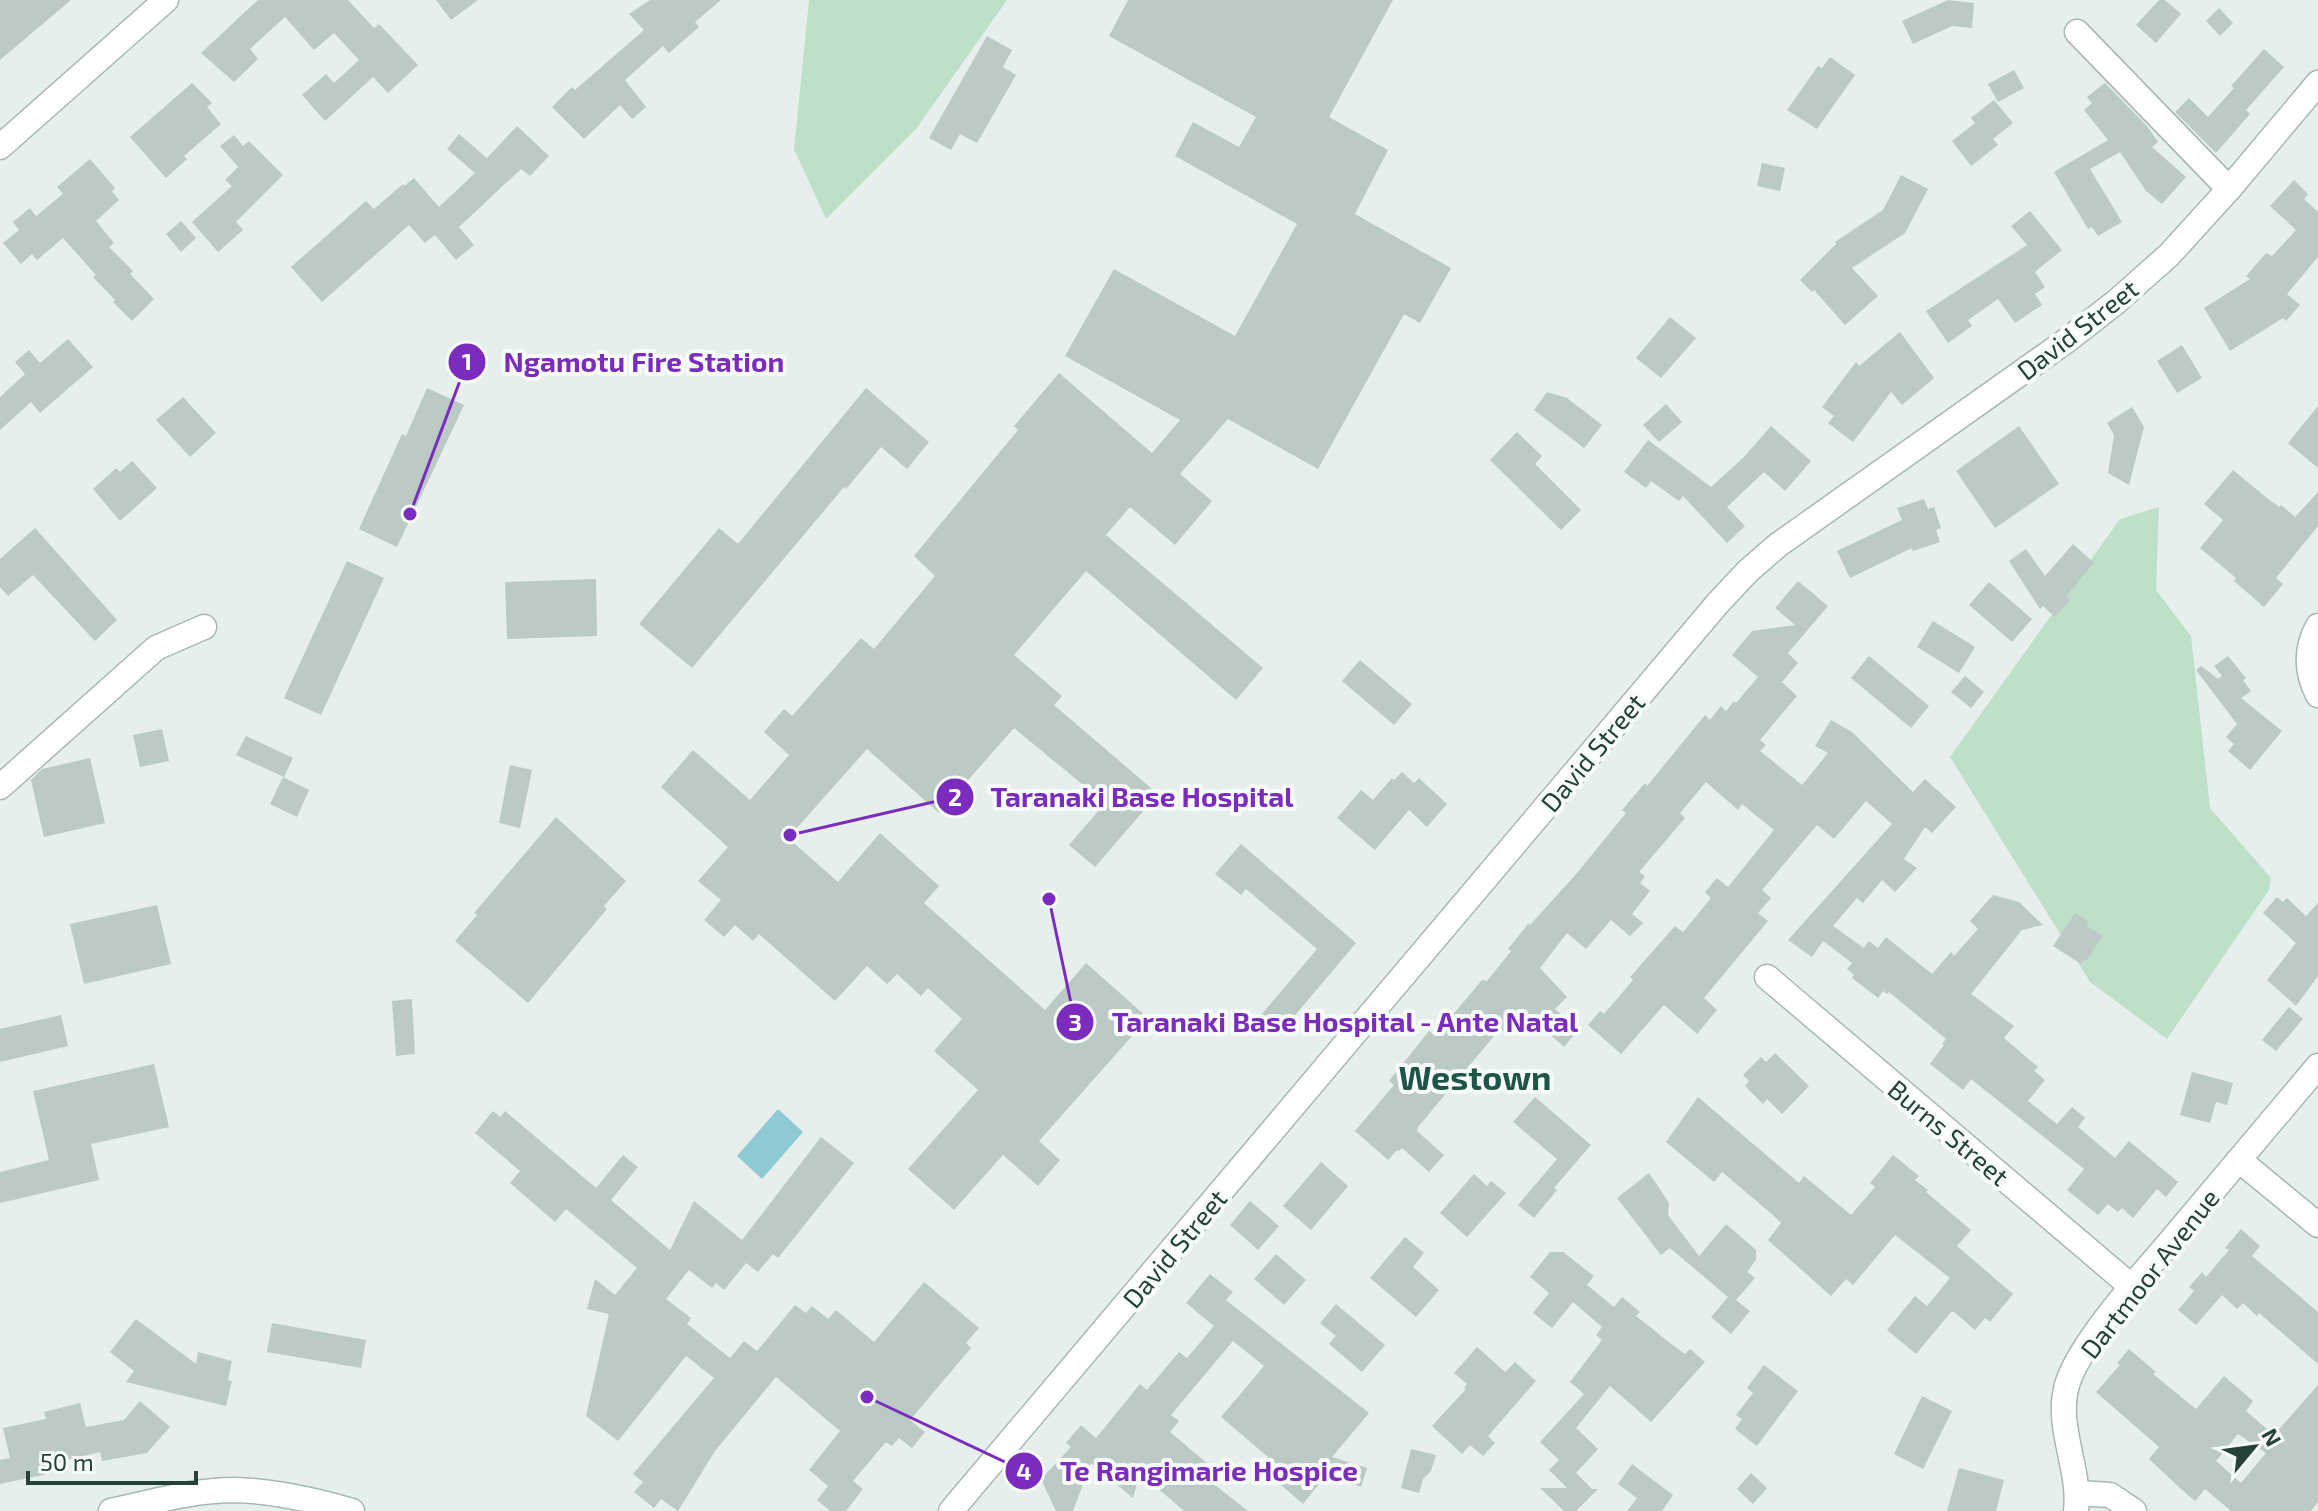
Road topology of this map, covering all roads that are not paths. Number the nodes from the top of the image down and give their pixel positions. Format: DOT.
graph roads {
  1 [pos="166,0"];
  2 [pos="2077,32"];
  3 [pos="2318,83"];
  4 [pos="0,147"];
  5 [pos="2229,189"];
  6 [pos="2318,626"];
  7 [pos="204,627"];
  8 [pos="2318,695"];
  9 [pos="0,787"];
  10 [pos="1767,977"];
  11 [pos="2318,1066"];
  12 [pos="2239,1160"];
  13 [pos="2318,1225"];
  14 [pos="2132,1287"];
  15 [pos="2077,1502"];
  16 [pos="344,1510"];
  17 [pos="111,1511"];
  18 [pos="951,1511"];
  19 [pos="2134,1511"];
  1 -- 4 [label="street"];
  2 -- 5 [label="street"];
  3 -- 5 [label="street, David Street"];
  5 -- 18 [label="street, David Street"];
  6 -- 8 [label="street"];
  7 -- 9 [label="street"];
  10 -- 14 [label="street, Burns Street"];
  11 -- 12 [label="street, Dartmoor Avenue"];
  12 -- 13 [label="street"];
  12 -- 14 [label="street, Dartmoor Avenue"];
  14 -- 15 [label="street, Dartmoor Avenue"];
  15 -- 19 [label="street"];
  16 -- 17 [label="street"];
}
